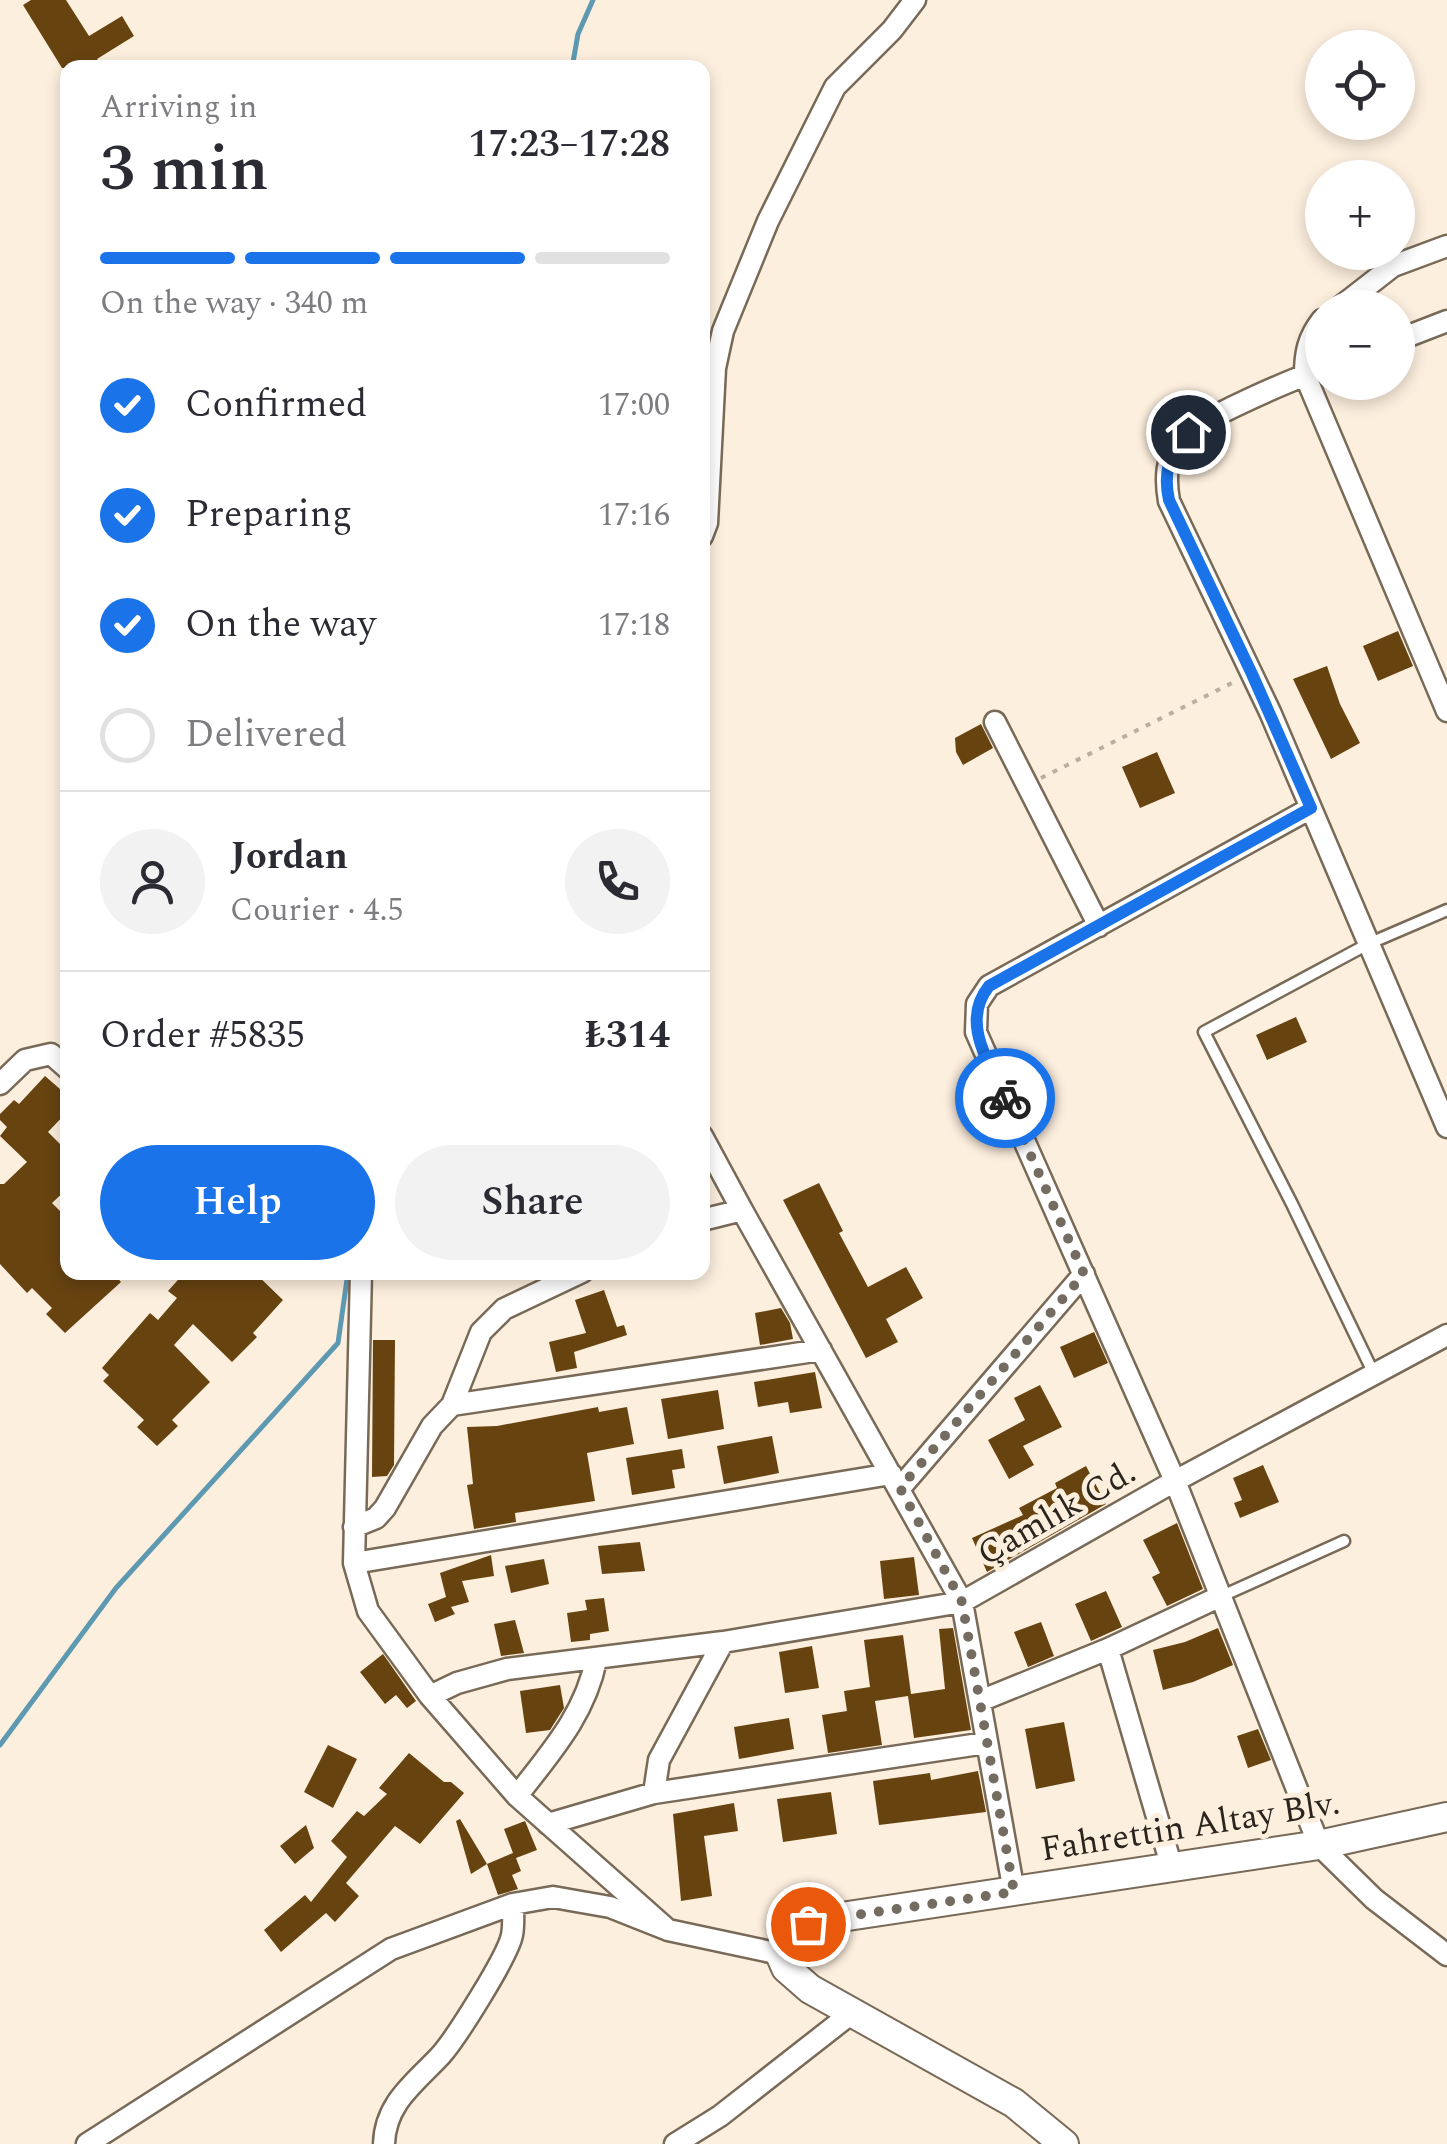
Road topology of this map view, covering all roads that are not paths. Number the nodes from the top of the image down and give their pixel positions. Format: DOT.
graph roads {
  1 [pos="915,0"];
  2 [pos="1447,246"];
  3 [pos="1362,290"];
  4 [pos="1447,321"];
  5 [pos="1415,333"];
  6 [pos="1305,376"];
  7 [pos="1325,400"];
  8 [pos="710,454"];
  9 [pos="1447,710"];
  10 [pos="995,722"];
  11 [pos="1311,808"];
  12 [pos="1447,910"];
  13 [pos="1099,926"];
  14 [pos="1368,944"];
  15 [pos="60,1062"];
  16 [pos="0,1084"];
  17 [pos="1447,1127"];
  18 [pos="710,1151"];
  19 [pos="742,1210"];
  20 [pos="710,1218"];
  21 [pos="1084,1274"];
  22 [pos="361,1280"];
  23 [pos="565,1280"];
  24 [pos="1447,1335"];
  25 [pos="821,1350"];
  26 [pos="1374,1375"];
  27 [pos="452,1405"];
  28 [pos="896,1481"];
  29 [pos="1175,1482"];
  30 [pos="354,1527"];
  31 [pos="1344,1541"];
  32 [pos="354,1563"];
  33 [pos="1221,1596"];
  34 [pos="962,1602"];
  35 [pos="723,1642"];
  36 [pos="1108,1649"];
  37 [pos="596,1660"];
  38 [pos="430,1696"];
  39 [pos="980,1701"];
  40 [pos="986,1743"];
  41 [pos="654,1792"];
  42 [pos="517,1796"];
  43 [pos="1447,1817"];
  44 [pos="548,1824"];
  45 [pos="1320,1845"];
  46 [pos="1172,1868"];
  47 [pos="1014,1892"];
  48 [pos="513,1904"];
  49 [pos="668,1930"];
  50 [pos="780,1954"];
  51 [pos="1447,1956"];
  52 [pos="853,2012"];
  53 [pos="87,2144"];
  54 [pos="384,2144"];
  55 [pos="675,2144"];
  56 [pos="1064,2144"];
  1 -- 8 [label="street"];
  2 -- 3 [label="street"];
  4 -- 5 [label="street"];
  6 -- 11 [label="street"];
  7 -- 9 [label="street"];
  10 -- 13 [label="street"];
  11 -- 13 [label="street"];
  11 -- 14 [label="street"];
  12 -- 14 [label="lane"];
  13 -- 21 [label="street"];
  14 -- 17 [label="street"];
  14 -- 26 [label="lane"];
  15 -- 16 [label="street"];
  18 -- 19 [label="street"];
  19 -- 20 [label="street"];
  19 -- 25 [label="street"];
  21 -- 28 [label="street"];
  21 -- 29 [label="street"];
  22 -- 30 [label="street"];
  23 -- 27 [label="street"];
  24 -- 26 [label="street, Çamlık Cd."];
  25 -- 27 [label="street"];
  25 -- 28 [label="street"];
  26 -- 29 [label="street, Çamlık Cd."];
  27 -- 30 [label="street"];
  28 -- 32 [label="street"];
  28 -- 34 [label="street"];
  29 -- 33 [label="street"];
  29 -- 34 [label="street, Çamlık Cd."];
  30 -- 32 [label="street"];
  31 -- 33 [label="lane"];
  32 -- 38 [label="street"];
  33 -- 36 [label="street"];
  33 -- 45 [label="street"];
  34 -- 35 [label="street, Çamlık Cd."];
  34 -- 39 [label="street"];
  35 -- 37 [label="street, Çamlık Cd."];
  35 -- 41 [label="street"];
  36 -- 39 [label="street"];
  36 -- 46 [label="street"];
  37 -- 38 [label="street, Çamlık Cd."];
  37 -- 42 [label="street"];
  38 -- 42 [label="street"];
  39 -- 40 [label="street"];
  40 -- 41 [label="street"];
  40 -- 47 [label="street"];
  41 -- 44 [label="street"];
  42 -- 44 [label="street"];
  43 -- 45 [label="street, Fahrettin Altay Blv."];
  44 -- 49 [label="street"];
  45 -- 46 [label="street, Fahrettin Altay Blv."];
  45 -- 51 [label="street"];
  46 -- 47 [label="street, Fahrettin Altay Blv."];
  47 -- 50 [label="street, Fahrettin Altay Blv."];
  48 -- 49 [label="street"];
  48 -- 53 [label="street"];
  48 -- 54 [label="street"];
  49 -- 50 [label="street"];
  50 -- 52 [label="street"];
  52 -- 55 [label="street"];
  52 -- 56 [label="street"];
}
